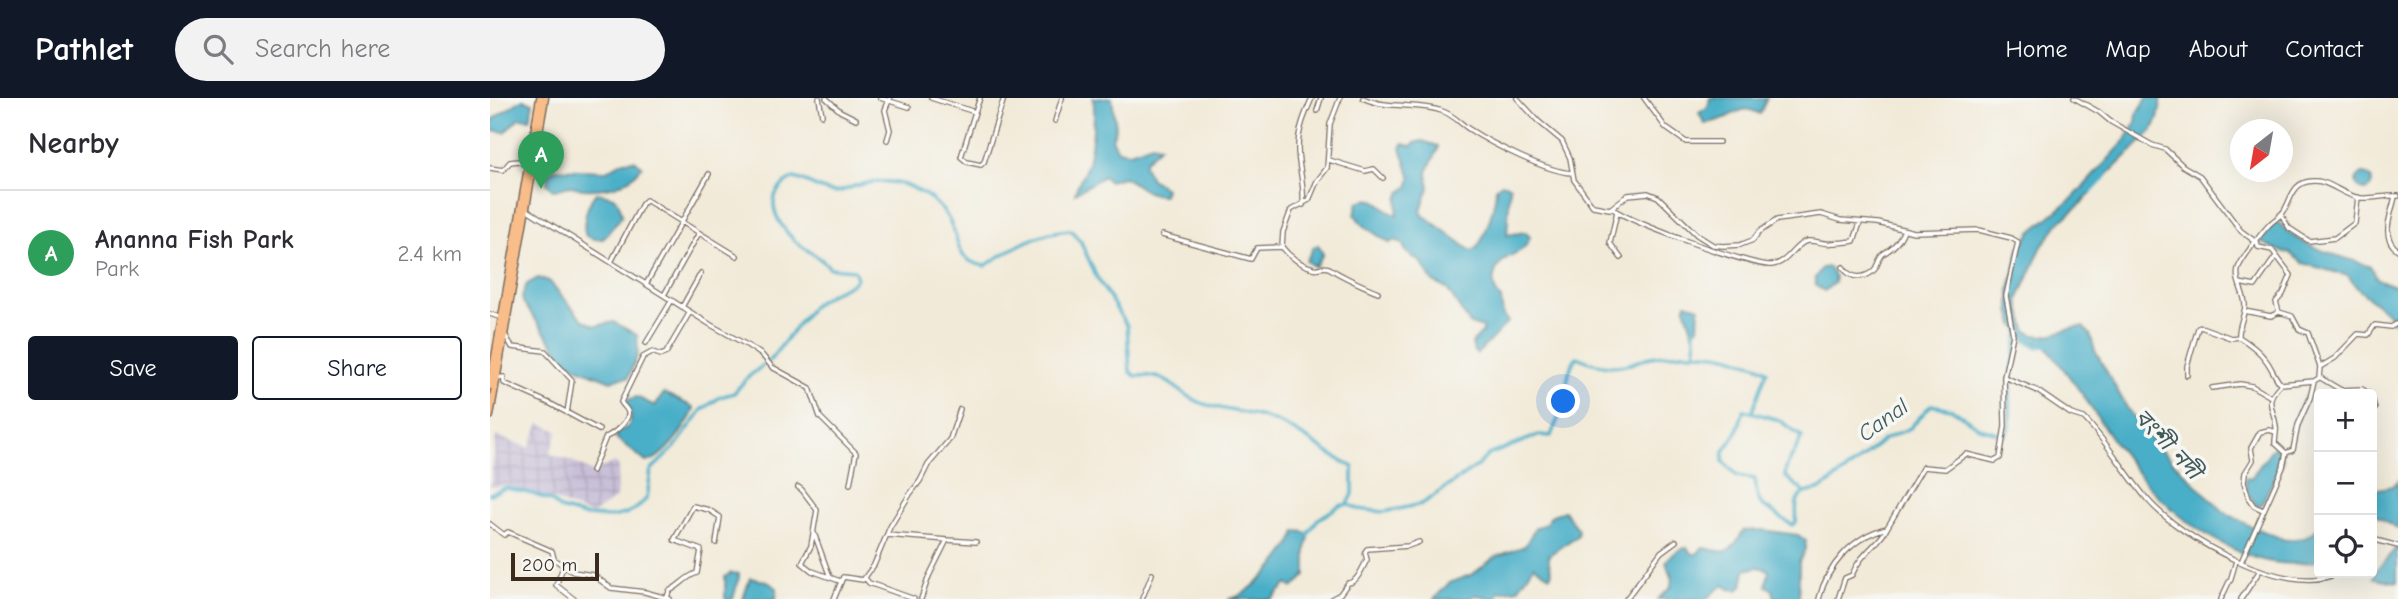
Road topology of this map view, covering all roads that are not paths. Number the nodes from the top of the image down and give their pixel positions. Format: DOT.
graph roads {
  1 [pos="543,98"];
  2 [pos="819,98"];
  3 [pos="826,98"];
  4 [pos="880,98"];
  5 [pos="931,98"];
  6 [pos="980,98"];
  7 [pos="1004,98"];
  8 [pos="1062,98"];
  9 [pos="1312,98"];
  10 [pos="1321,98"];
  11 [pos="1340,98"];
  12 [pos="1363,98"];
  13 [pos="1517,98"];
  14 [pos="1643,98"];
  15 [pos="2074,98"];
  16 [pos="889,99"];
  17 [pos="909,107"];
  18 [pos="1317,111"];
  19 [pos="975,112"];
  20 [pos="822,115"];
  21 [pos="856,119"];
  22 [pos="1055,121"];
  23 [pos="887,140"];
  24 [pos="1719,142"];
  25 [pos="1329,160"];
  26 [pos="529,166"];
  27 [pos="490,167"];
  28 [pos="1572,173"];
  29 [pos="709,174"];
  30 [pos="1383,177"];
  31 [pos="2397,196"];
  32 [pos="2358,197"];
  33 [pos="1303,205"];
  34 [pos="1612,208"];
  35 [pos="526,209"];
  36 [pos="1617,212"];
  37 [pos="2281,214"];
  38 [pos="682,222"];
  39 [pos="1860,223"];
  40 [pos="1905,230"];
  41 [pos="699,233"];
  42 [pos="1162,235"];
  43 [pos="2256,242"];
  44 [pos="1282,247"];
  45 [pos="2398,250"];
  46 [pos="737,256"];
  47 [pos="2276,256"];
  48 [pos="1621,258"];
  49 [pos="611,262"];
  50 [pos="1843,267"];
  51 [pos="701,273"];
  52 [pos="646,284"];
  53 [pos="2238,284"];
  54 [pos="1378,292"];
  55 [pos="664,295"];
  56 [pos="672,300"];
  57 [pos="682,307"];
  58 [pos="2244,311"];
  59 [pos="690,312"];
  60 [pos="2279,312"];
  61 [pos="490,314"];
  62 [pos="502,318"];
  63 [pos="2398,323"];
  64 [pos="502,332"];
  65 [pos="2239,337"];
  66 [pos="646,343"];
  67 [pos="2320,367"];
  68 [pos="2187,374"];
  69 [pos="2004,377"];
  70 [pos="2319,377"];
  71 [pos="493,378"];
  72 [pos="2314,382"];
  73 [pos="2281,384"];
  74 [pos="490,386"];
  75 [pos="2212,388"];
  76 [pos="2339,389"];
  77 [pos="2271,397"];
  78 [pos="960,409"];
  79 [pos="567,412"];
  80 [pos="490,416"];
  81 [pos="599,430"];
  82 [pos="2276,432"];
  83 [pos="2286,453"];
  84 [pos="592,471"];
  85 [pos="850,484"];
  86 [pos="797,487"];
  87 [pos="2263,510"];
  88 [pos="490,524"];
  89 [pos="1887,528"];
  90 [pos="813,533"];
  91 [pos="887,535"];
  92 [pos="947,540"];
  93 [pos="2377,540"];
  94 [pos="1676,541"];
  95 [pos="976,542"];
  96 [pos="1419,542"];
  97 [pos="716,543"];
  98 [pos="2398,546"];
  99 [pos="2238,562"];
  100 [pos="564,565"];
  101 [pos="2260,571"];
  102 [pos="1152,574"];
  103 [pos="830,578"];
  104 [pos="2326,578"];
  105 [pos="865,579"];
  106 [pos="840,581"];
  107 [pos="574,599"];
  108 [pos="668,599"];
  109 [pos="834,599"];
  110 [pos="914,599"];
  111 [pos="922,599"];
  112 [pos="1142,599"];
  113 [pos="1331,599"];
  114 [pos="1626,599"];
  115 [pos="1819,599"];
  116 [pos="1838,599"];
  117 [pos="2221,599"];
  118 [pos="2241,599"];
  1 -- 26 [label="highway"];
  1 -- 35 [label="highway"];
  2 -- 20 [label="street"];
  3 -- 21 [label="street"];
  4 -- 16 [label="street"];
  5 -- 19 [label="street"];
  6 -- 19 [label="street"];
  7 -- 19 [label="street"];
  8 -- 22 [label="street"];
  9 -- 33 [label="street"];
  10 -- 18 [label="street"];
  11 -- 25 [label="street"];
  12 -- 28 [label="street"];
  13 -- 28 [label="street"];
  14 -- 24 [label="street"];
  15 -- 43 [label="street"];
  16 -- 17 [label="street"];
  16 -- 23 [label="street"];
  25 -- 30 [label="street"];
  25 -- 33 [label="street"];
  26 -- 27 [label="street"];
  26 -- 62 [label="highway"];
  28 -- 34 [label="street"];
  29 -- 38 [label="street"];
  31 -- 32 [label="street"];
  31 -- 45 [label="street"];
  32 -- 37 [label="street"];
  32 -- 37 [label="street"];
  33 -- 44 [label="street"];
  34 -- 36 [label="street"];
  34 -- 39 [label="street"];
  35 -- 49 [label="street"];
  35 -- 64 [label="highway"];
  36 -- 39 [label="street"];
  36 -- 48 [label="street"];
  37 -- 43 [label="street"];
  38 -- 41 [label="street"];
  38 -- 49 [label="street"];
  38 -- 52 [label="street"];
  39 -- 40 [label="street"];
  40 -- 50 [label="street"];
  40 -- 69 [label="street"];
  41 -- 46 [label="street"];
  41 -- 55 [label="street"];
  42 -- 44 [label="street"];
  43 -- 47 [label="street"];
  43 -- 53 [label="street"];
  44 -- 54 [label="street"];
  47 -- 53 [label="street"];
  47 -- 60 [label="street"];
  49 -- 52 [label="street"];
  51 -- 57 [label="street"];
  52 -- 55 [label="street"];
  53 -- 58 [label="street"];
  55 -- 56 [label="street"];
  56 -- 57 [label="street"];
  56 -- 66 [label="street"];
  57 -- 59 [label="street"];
  58 -- 60 [label="street"];
  58 -- 65 [label="street"];
  59 -- 84 [label="street"];
  59 -- 85 [label="street"];
  60 -- 67 [label="street"];
  61 -- 62 [label="street"];
  62 -- 64 [label="highway"];
  63 -- 67 [label="street"];
  64 -- 71 [label="highway"];
  64 -- 79 [label="street"];
  65 -- 68 [label="street"];
  65 -- 73 [label="street"];
  67 -- 70 [label="street"];
  69 -- 89 [label="street"];
  69 -- 99 [label="street"];
  70 -- 72 [label="street"];
  70 -- 76 [label="street"];
  71 -- 74 [label="highway"];
  71 -- 79 [label="street"];
  71 -- 80 [label="highway"];
  72 -- 73 [label="street"];
  72 -- 83 [label="street"];
  73 -- 77 [label="street"];
  75 -- 77 [label="street"];
  77 -- 82 [label="street"];
  78 -- 91 [label="street"];
  79 -- 81 [label="street"];
  82 -- 83 [label="street"];
  82 -- 87 [label="street"];
  83 -- 87 [label="street"];
  86 -- 90 [label="street"];
  87 -- 99 [label="street"];
  88 -- 100 [label="street"];
  89 -- 115 [label="street"];
  89 -- 116 [label="street"];
  90 -- 103 [label="street"];
  90 -- 103 [label="street"];
  91 -- 92 [label="street"];
  91 -- 105 [label="street"];
  92 -- 95 [label="street"];
  92 -- 111 [label="street"];
  93 -- 98 [label="street"];
  94 -- 114 [label="street"];
  96 -- 113 [label="street"];
  97 -- 108 [label="street"];
  99 -- 101 [label="street"];
  99 -- 117 [label="street"];
  100 -- 107 [label="street"];
  100 -- 108 [label="street"];
  101 -- 104 [label="street"];
  101 -- 118 [label="street"];
  102 -- 112 [label="street"];
  103 -- 106 [label="street"];
  105 -- 106 [label="street"];
  105 -- 110 [label="street"];
  106 -- 109 [label="street"];
}
